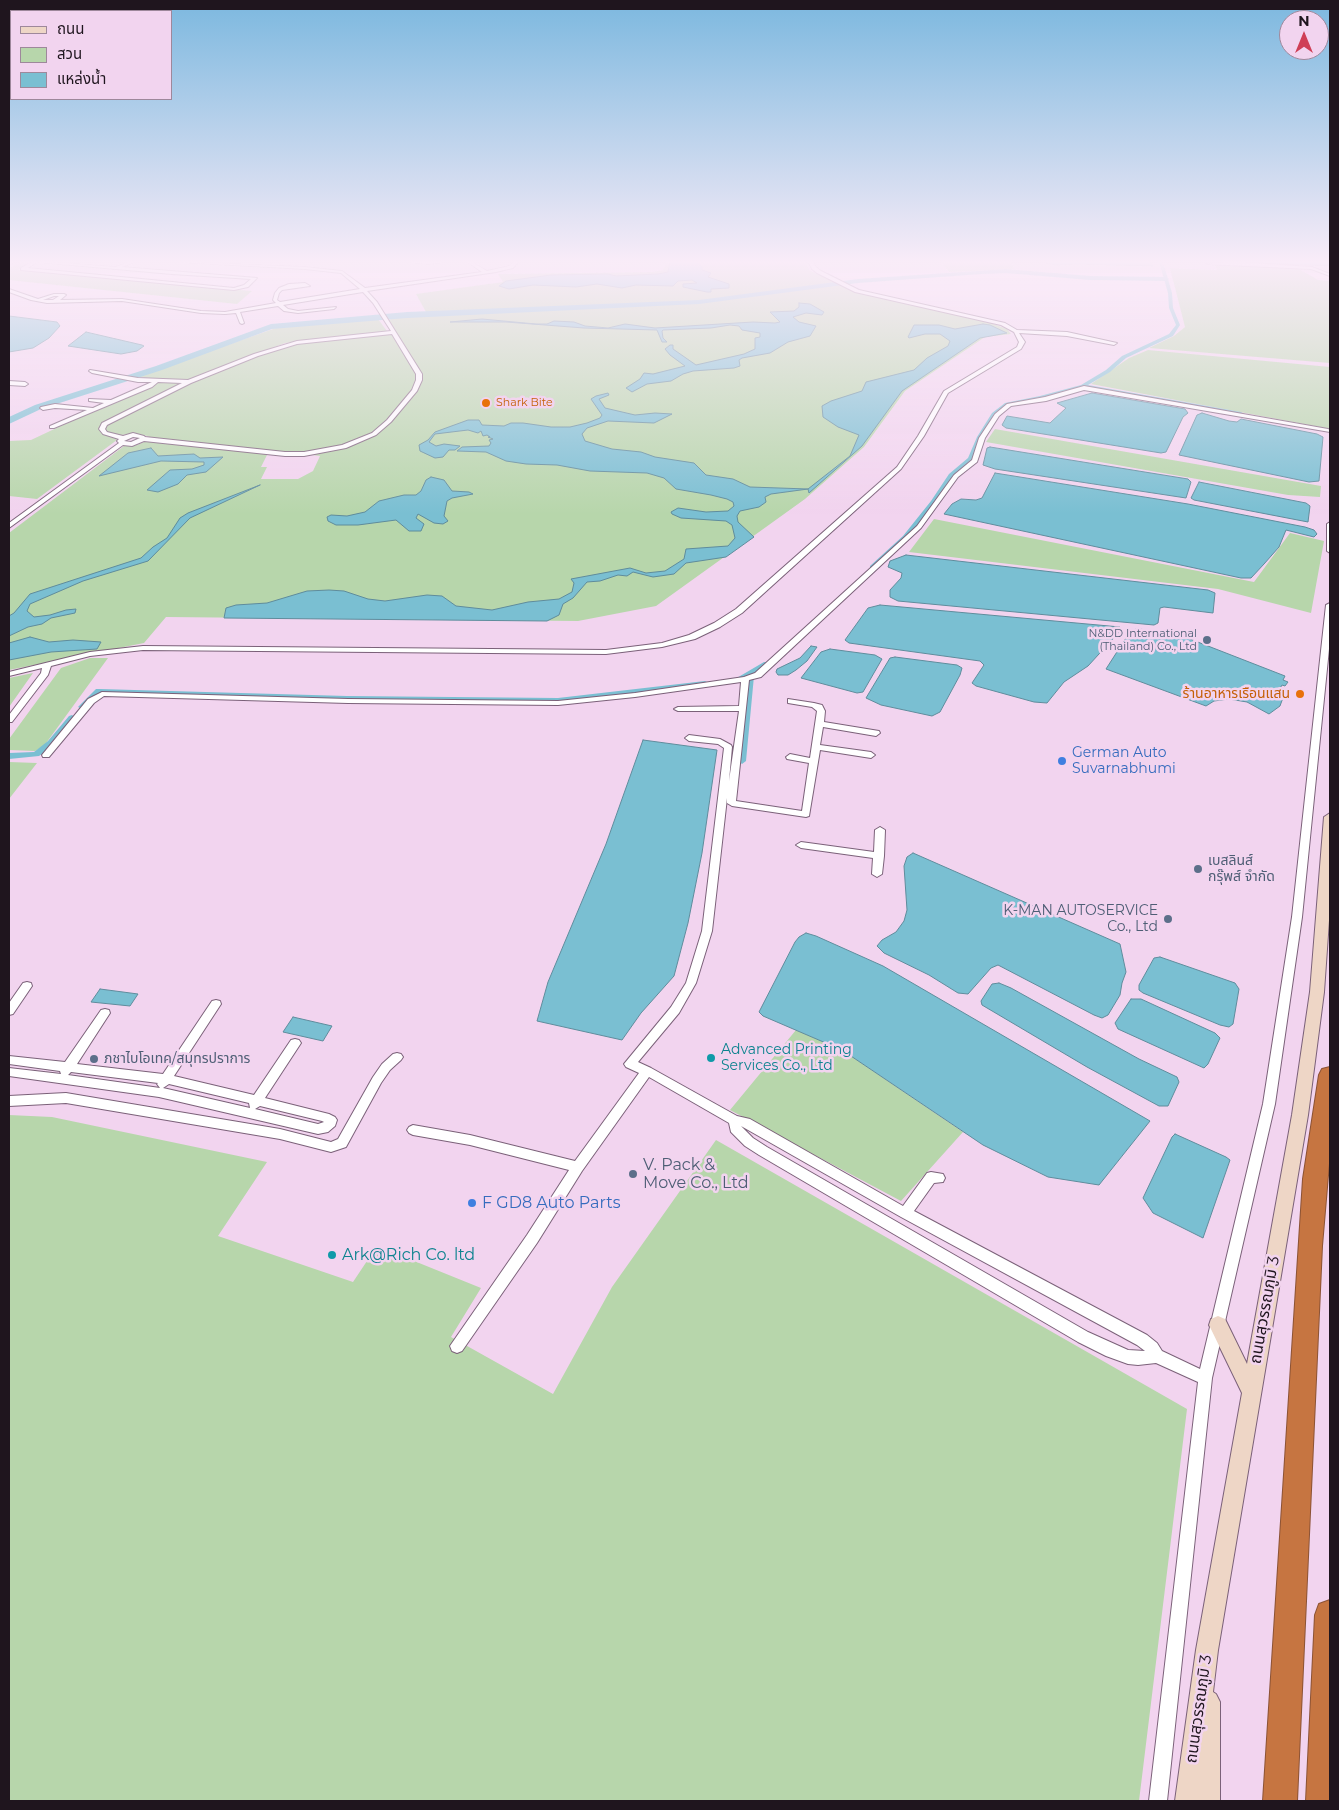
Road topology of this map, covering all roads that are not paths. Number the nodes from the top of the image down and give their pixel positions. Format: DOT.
graph roads {
  1 [pos="286,345"];
  2 [pos="403,345"];
  3 [pos="1020,345"];
  4 [pos="92,371"];
  5 [pos="157,381"];
  6 [pos="189,382"];
  7 [pos="9,383"];
  8 [pos="25,384"];
  9 [pos="91,400"];
  10 [pos="111,402"];
  11 [pos="43,408"];
  12 [pos="95,409"];
  13 [pos="1218,414"];
  14 [pos="52,427"];
  15 [pos="1329,434"];
  16 [pos="122,441"];
  17 [pos="1330,524"];
  18 [pos="9,525"];
  19 [pos="1330,551"];
  20 [pos="1330,605"];
  21 [pos="47,666"];
  22 [pos="9,674"];
  23 [pos="746,679"];
  24 [pos="791,701"];
  25 [pos="743,708"];
  26 [pos="678,709"];
  27 [pos="9,720"];
  28 [pos="820,724"];
  29 [pos="876,733"];
  30 [pos="689,738"];
  31 [pos="815,747"];
  32 [pos="46,755"];
  33 [pos="871,755"];
  34 [pos="790,757"];
  35 [pos="813,761"];
  36 [pos="1330,817"];
  37 [pos="880,830"];
  38 [pos="801,845"];
  39 [pos="879,856"];
  40 [pos="877,874"];
  41 [pos="27,986"];
  42 [pos="216,1004"];
  43 [pos="9,1011"];
  44 [pos="105,1013"];
  45 [pos="295,1043"];
  46 [pos="397,1057"];
  47 [pos="9,1060"];
  48 [pos="68,1067"];
  49 [pos="647,1071"];
  50 [pos="9,1072"];
  51 [pos="1330,1075"];
  52 [pos="61,1079"];
  53 [pos="166,1079"];
  54 [pos="159,1092"];
  55 [pos="257,1100"];
  56 [pos="9,1101"];
  57 [pos="249,1113"];
  58 [pos="735,1121"];
  59 [pos="413,1130"];
  60 [pos="578,1167"];
  61 [pos="939,1178"];
  62 [pos="905,1213"];
  63 [pos="1218,1325"];
  64 [pos="457,1346"];
  65 [pos="1157,1356"];
  66 [pos="1205,1378"];
  67 [pos="1251,1391"];
  68 [pos="1330,1615"];
  69 [pos="1207,1650"];
  70 [pos="1158,1801"];
  71 [pos="1187,1801"];
  72 [pos="1208,1801"];
  73 [pos="1280,1801"];
  74 [pos="1323,1801"];
  1 -- 6 [label="street"];
  2 -- 16 [label="street"];
  3 -- 21 [label="street"];
  4 -- 5 [label="street"];
  5 -- 6 [label="street"];
  5 -- 10 [label="street"];
  6 -- 16 [label="street"];
  7 -- 8 [label="street"];
  9 -- 10 [label="street"];
  10 -- 12 [label="street"];
  11 -- 12 [label="street"];
  12 -- 14 [label="street"];
  13 -- 15 [label="street"];
  15 -- 23 [label="street"];
  16 -- 18 [label="street"];
  17 -- 19 [label="street"];
  20 -- 63 [label="street"];
  21 -- 22 [label="street"];
  21 -- 27 [label="street"];
  23 -- 25 [label="street"];
  23 -- 32 [label="street"];
  24 -- 28 [label="street"];
  25 -- 26 [label="street"];
  25 -- 35 [label="street"];
  28 -- 29 [label="street"];
  28 -- 31 [label="street"];
  30 -- 49 [label="street"];
  31 -- 33 [label="street"];
  31 -- 35 [label="street"];
  34 -- 35 [label="street"];
  36 -- 67 [label="main road, ถนนสุวรรณภูมิ 3"];
  37 -- 39 [label="street"];
  38 -- 39 [label="street"];
  39 -- 40 [label="street"];
  41 -- 43 [label="street"];
  42 -- 53 [label="street"];
  44 -- 48 [label="street"];
  45 -- 55 [label="street"];
  46 -- 56 [label="street"];
  47 -- 48 [label="street"];
  48 -- 52 [label="street"];
  48 -- 53 [label="street"];
  49 -- 58 [label="street"];
  49 -- 60 [label="street"];
  50 -- 52 [label="street"];
  51 -- 73 [label="highway"];
  52 -- 54 [label="street"];
  53 -- 54 [label="street"];
  53 -- 55 [label="street"];
  54 -- 57 [label="street"];
  55 -- 57 [label="street"];
  55 -- 57 [label="street"];
  58 -- 62 [label="street"];
  58 -- 65 [label="street"];
  59 -- 60 [label="street"];
  60 -- 64 [label="street"];
  61 -- 62 [label="street"];
  62 -- 65 [label="street"];
  63 -- 66 [label="street"];
  63 -- 67 [label="main road"];
  65 -- 66 [label="street"];
  66 -- 70 [label="street"];
  67 -- 69 [label="main road, ถนนสุวรรณภูมิ 3"];
  68 -- 74 [label="highway"];
  69 -- 71 [label="main road, ถนนสุวรรณภูมิ 3"];
  69 -- 72 [label="main road"];
}
